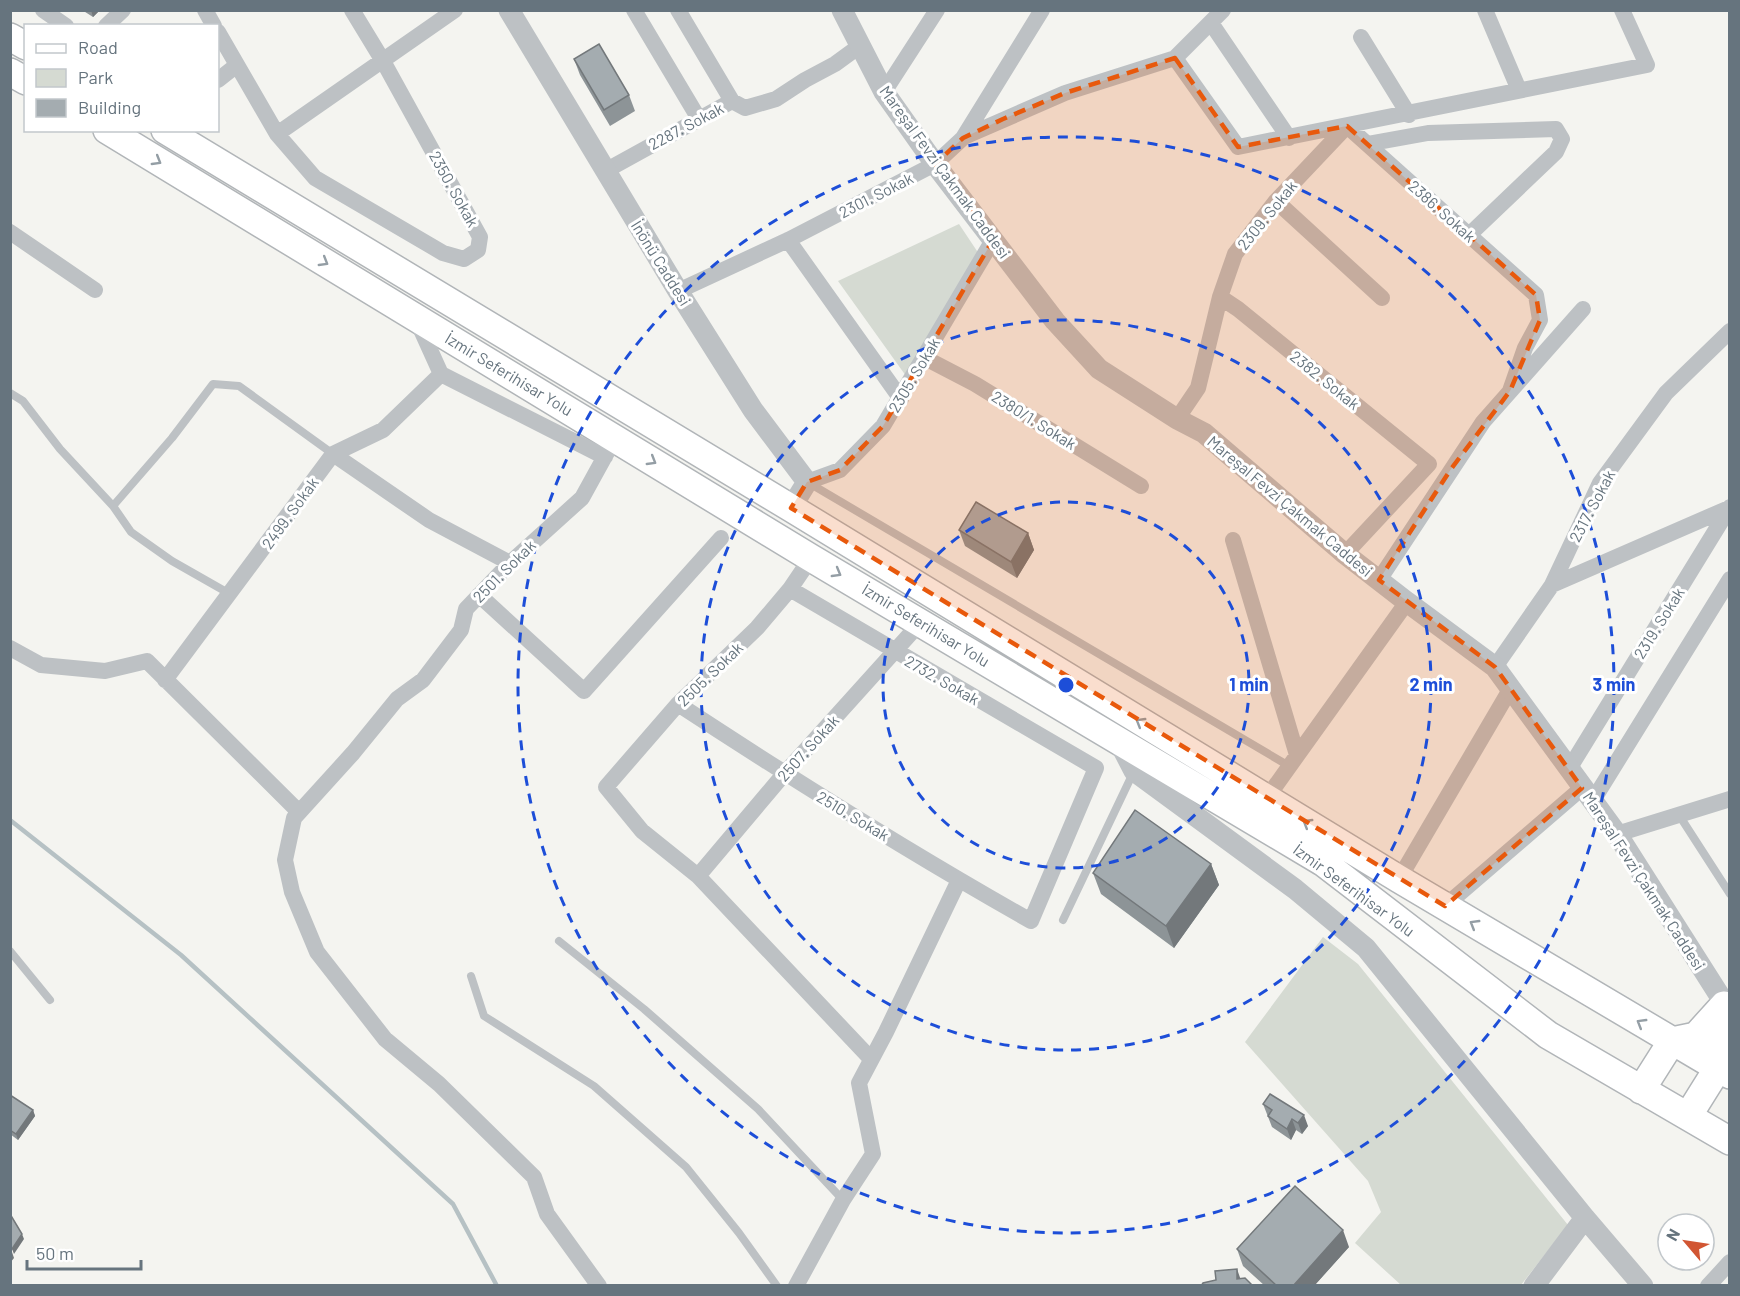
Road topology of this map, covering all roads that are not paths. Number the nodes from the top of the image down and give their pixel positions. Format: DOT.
graph roads {
  1 [pos="43,10"];
  2 [pos="123,10"];
  3 [pos="205,10"];
  4 [pos="352,10"];
  5 [pos="455,10"];
  6 [pos="509,10"];
  7 [pos="634,10"];
  8 [pos="678,10"];
  9 [pos="842,10"];
  10 [pos="937,10"];
  11 [pos="1042,10"];
  12 [pos="1485,10"];
  13 [pos="1622,10"];
  14 [pos="1217,17"];
  15 [pos="63,24"];
  16 [pos="108,24"];
  17 [pos="213,24"];
  18 [pos="219,34"];
  19 [pos="10,37"];
  20 [pos="1361,37"];
  21 [pos="24,45"];
  22 [pos="861,45"];
  23 [pos="1174,58"];
  24 [pos="383,61"];
  25 [pos="237,65"];
  26 [pos="219,79"];
  27 [pos="1520,90"];
  28 [pos="884,92"];
  29 [pos="732,101"];
  30 [pos="1409,114"];
  31 [pos="699,119"];
  32 [pos="1347,126"];
  33 [pos="110,132"];
  34 [pos="168,132"];
  35 [pos="277,134"];
  36 [pos="963,138"];
  37 [pos="1289,138"];
  38 [pos="1367,144"];
  39 [pos="935,164"];
  40 [pos="605,171"];
  41 [pos="1275,201"];
  42 [pos="10,232"];
  43 [pos="1469,235"];
  44 [pos="788,240"];
  45 [pos="993,240"];
  46 [pos="95,290"];
  47 [pos="678,291"];
  48 [pos="1220,297"];
  49 [pos="1382,298"];
  50 [pos="1582,309"];
  51 [pos="415,317"];
  52 [pos="1730,331"];
  53 [pos="925,358"];
  54 [pos="441,374"];
  55 [pos="1510,391"];
  56 [pos="10,393"];
  57 [pos="901,399"];
  58 [pos="1177,419"];
  59 [pos="610,448"];
  60 [pos="333,454"];
  61 [pos="807,482"];
  62 [pos="1140,486"];
  63 [pos="113,506"];
  64 [pos="791,508"];
  65 [pos="1729,508"];
  66 [pos="721,538"];
  67 [pos="1233,540"];
  68 [pos="1345,554"];
  69 [pos="811,558"];
  70 [pos="510,563"];
  71 [pos="1379,580"];
  72 [pos="1729,582"];
  73 [pos="1552,585"];
  74 [pos="790,589"];
  75 [pos="231,595"];
  76 [pos="479,595"];
  77 [pos="1407,602"];
  78 [pos="921,622"];
  79 [pos="10,648"];
  80 [pos="894,652"];
  81 [pos="1496,667"];
  82 [pos="165,680"];
  83 [pos="1511,688"];
  84 [pos="678,704"];
  85 [pos="1118,740"];
  86 [pos="1293,760"];
  87 [pos="1569,769"];
  88 [pos="1134,771"];
  89 [pos="784,774"];
  90 [pos="1587,795"];
  91 [pos="1266,799"];
  92 [pos="1730,799"];
  93 [pos="299,812"];
  94 [pos="1678,814"];
  95 [pos="1617,834"];
  96 [pos="698,876"];
  97 [pos="1399,879"];
  98 [pos="959,880"];
  99 [pos="1730,894"];
  100 [pos="1445,906"];
  101 [pos="1064,920"];
  102 [pos="1031,921"];
  103 [pos="560,941"];
  104 [pos="10,951"];
  105 [pos="471,976"];
  106 [pos="50,1000"];
  107 [pos="1727,1009"];
  108 [pos="1730,1034"];
  109 [pos="1672,1041"];
  110 [pos="871,1059"];
  111 [pos="1724,1071"];
  112 [pos="1641,1089"];
  113 [pos="1688,1116"];
  114 [pos="1730,1141"];
  115 [pos="843,1200"];
  116 [pos="1585,1218"];
  117 [pos="1730,1262"];
  118 [pos="598,1286"];
  119 [pos="777,1286"];
  120 [pos="796,1286"];
  121 [pos="1534,1286"];
  122 [pos="1643,1286"];
  123 [pos="1708,1286"];
  1 -- 15 [label="street"];
  2 -- 16 [label="street"];
  3 -- 17 [label="street"];
  4 -- 24 [label="street, 2350. Sokak"];
  5 -- 24 [label="street"];
  6 -- 40 [label="street, İnönü Caddesi"];
  7 -- 31 [label="street"];
  8 -- 29 [label="street"];
  9 -- 22 [label="street, Mareşal Fevzi Çakmak Caddesi"];
  10 -- 28 [label="street"];
  11 -- 36 [label="street, 2301. Sokak"];
  12 -- 27 [label="street"];
  13 -- 27 [label="street"];
  14 -- 23 [label="street"];
  14 -- 37 [label="street"];
  18 -- 25 [label="street, 2350. Sokak"];
  19 -- 21 [label="main road"];
  20 -- 30 [label="street"];
  22 -- 28 [label="street, Mareşal Fevzi Çakmak Caddesi"];
  22 -- 29 [label="street, 2287. Sokak"];
  23 -- 36 [label="street"];
  23 -- 37 [label="street"];
  24 -- 35 [label="street"];
  24 -- 35 [label="street, 2350. Sokak"];
  25 -- 26 [label="street"];
  25 -- 35 [label="street, 2350. Sokak"];
  27 -- 30 [label="street"];
  28 -- 39 [label="street, Mareşal Fevzi Çakmak Caddesi"];
  29 -- 31 [label="street, 2287. Sokak"];
  30 -- 32 [label="street"];
  31 -- 40 [label="street, 2287. Sokak"];
  32 -- 37 [label="street"];
  32 -- 38 [label="street, 2386. Sokak"];
  32 -- 41 [label="street, 2309. Sokak"];
  33 -- 51 [label="main road, İzmir Seferihisar Yolu, one-way"];
  34 -- 64 [label="main road, İzmir Seferihisar Yolu"];
  36 -- 39 [label="street, 2301. Sokak"];
  38 -- 43 [label="street, 2386. Sokak"];
  38 -- 43 [label="street"];
  39 -- 44 [label="street, 2301. Sokak"];
  39 -- 45 [label="street, Mareşal Fevzi Çakmak Caddesi"];
  40 -- 47 [label="street, İnönü Caddesi"];
  41 -- 48 [label="street, 2309. Sokak"];
  41 -- 49 [label="street"];
  42 -- 46 [label="street"];
  43 -- 55 [label="street, 2386. Sokak"];
  44 -- 47 [label="street, 2301. Sokak"];
  44 -- 57 [label="street"];
  45 -- 53 [label="street, 2305. Sokak"];
  45 -- 58 [label="street, Mareşal Fevzi Çakmak Caddesi"];
  47 -- 61 [label="street, İnönü Caddesi"];
  48 -- 58 [label="street, 2309. Sokak"];
  48 -- 68 [label="street, 2382. Sokak"];
  50 -- 55 [label="street"];
  51 -- 54 [label="street"];
  51 -- 59 [label="main road, İzmir Seferihisar Yolu"];
  52 -- 73 [label="street, 2317. Sokak"];
  53 -- 57 [label="street, 2305. Sokak"];
  53 -- 62 [label="street, 2380/1. Sokak"];
  54 -- 59 [label="street"];
  54 -- 60 [label="street, 2499. Sokak"];
  55 -- 71 [label="street"];
  56 -- 63 [label="lane"];
  57 -- 61 [label="street, 2305. Sokak"];
  58 -- 68 [label="street, Mareşal Fevzi Çakmak Caddesi"];
  59 -- 69 [label="main road, İzmir Seferihisar Yolu, one-way"];
  59 -- 70 [label="street, 2501. Sokak"];
  60 -- 63 [label="lane"];
  60 -- 70 [label="street"];
  60 -- 75 [label="street, 2499. Sokak"];
  61 -- 64 [label="street"];
  61 -- 86 [label="lane"];
  63 -- 75 [label="lane"];
  91 -- 64 [label="main road, İzmir Seferihisar Yolu, one-way"];
  65 -- 73 [label="street"];
  65 -- 87 [label="street, 2319. Sokak"];
  66 -- 76 [label="street"];
  67 -- 86 [label="street"];
  68 -- 71 [label="street, Mareşal Fevzi Çakmak Caddesi"];
  69 -- 74 [label="street, 2505. Sokak"];
  69 -- 78 [label="main road, İzmir Seferihisar Yolu, one-way"];
  70 -- 76 [label="street, 2501. Sokak"];
  71 -- 77 [label="street, Mareşal Fevzi Çakmak Caddesi"];
  72 -- 90 [label="street"];
  73 -- 81 [label="street, 2317. Sokak"];
  74 -- 80 [label="street, 2732. Sokak"];
  74 -- 84 [label="street, 2505. Sokak"];
  75 -- 82 [label="street, 2499. Sokak"];
  76 -- 93 [label="street, 2501. Sokak"];
  77 -- 81 [label="street, Mareşal Fevzi Çakmak Caddesi"];
  77 -- 86 [label="street"];
  78 -- 80 [label="street, 2507. Sokak"];
  78 -- 85 [label="main road, İzmir Seferihisar Yolu"];
  79 -- 82 [label="street"];
  80 -- 89 [label="street, 2507. Sokak"];
  80 -- 102 [label="street, 2732. Sokak"];
  81 -- 83 [label="street, Mareşal Fevzi Çakmak Caddesi"];
  82 -- 93 [label="street"];
  83 -- 87 [label="street, Mareşal Fevzi Çakmak Caddesi"];
  83 -- 97 [label="street"];
  84 -- 89 [label="street, 2510. Sokak"];
  84 -- 96 [label="street, 2505. Sokak"];
  85 -- 88 [label="street"];
  85 -- 112 [label="main road, İzmir Seferihisar Yolu"];
  86 -- 91 [label="street"];
  87 -- 90 [label="street, Mareşal Fevzi Çakmak Caddesi"];
  88 -- 101 [label="lane"];
  88 -- 116 [label="street"];
  89 -- 96 [label="street, 2507. Sokak"];
  89 -- 98 [label="street, 2510. Sokak"];
  90 -- 95 [label="street, Mareşal Fevzi Çakmak Caddesi"];
  90 -- 100 [label="street"];
  97 -- 91 [label="main road, İzmir Seferihisar Yolu, one-way"];
  92 -- 94 [label="street"];
  93 -- 118 [label="street"];
  94 -- 95 [label="street"];
  94 -- 99 [label="lane"];
  95 -- 107 [label="street, Mareşal Fevzi Çakmak Caddesi"];
  96 -- 110 [label="street"];
  97 -- 100 [label="main road, İzmir Seferihisar Yolu"];
  98 -- 102 [label="street, 2510. Sokak"];
  98 -- 110 [label="street"];
  109 -- 100 [label="main road, İzmir Seferihisar Yolu, one-way"];
  103 -- 115 [label="lane"];
  104 -- 106 [label="lane"];
  105 -- 119 [label="lane"];
  107 -- 109 [label="main road"];
  108 -- 111 [label="main road"];
  109 -- 111 [label="main road, İzmir Seferihisar Yolu"];
  109 -- 112 [label="main road"];
  110 -- 115 [label="street"];
  111 -- 113 [label="main road"];
  112 -- 113 [label="main road, İzmir Seferihisar Yolu"];
  113 -- 114 [label="main road, İzmir Seferihisar Yolu"];
  115 -- 120 [label="street"];
  116 -- 121 [label="street"];
  116 -- 122 [label="street"];
  117 -- 123 [label="street"];
}
